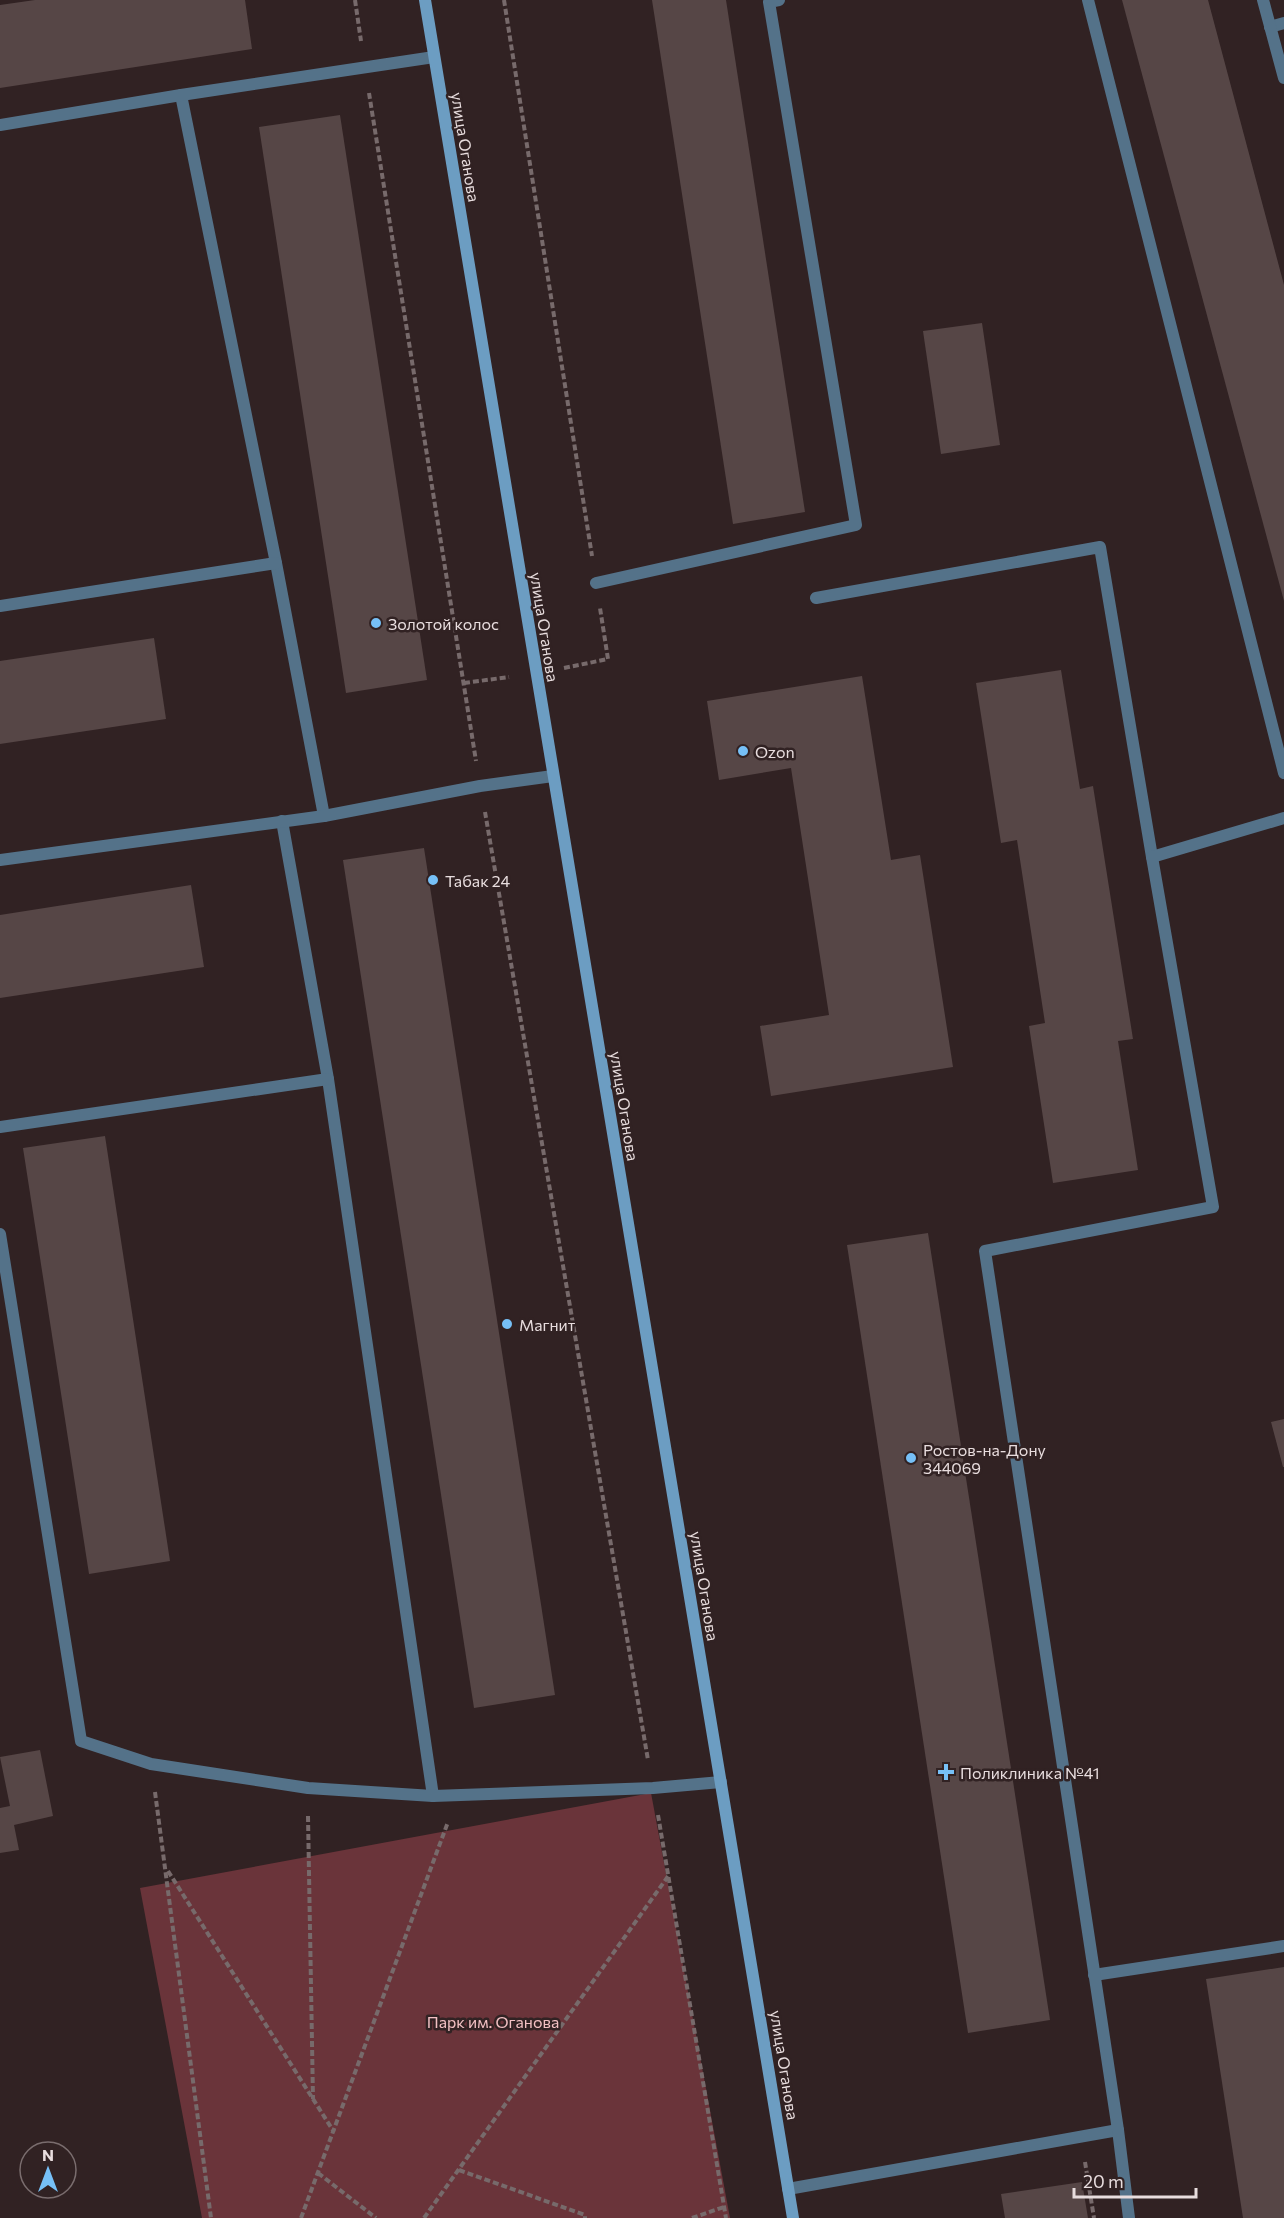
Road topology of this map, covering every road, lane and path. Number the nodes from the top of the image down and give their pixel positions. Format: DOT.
graph roads {
  1 [pos="356,0"];
  2 [pos="425,0"];
  3 [pos="504,0"];
  4 [pos="779,0"];
  5 [pos="1088,0"];
  6 [pos="1263,0"];
  7 [pos="1284,23"];
  8 [pos="1270,27"];
  9 [pos="434,57"];
  10 [pos="365,68"];
  11 [pos="1284,78"];
  12 [pos="181,95"];
  13 [pos="0,125"];
  14 [pos="276,563"];
  15 [pos="596,583"];
  16 [pos="816,598"];
  17 [pos="0,606"];
  18 [pos="536,673"];
  19 [pos="464,683"];
  20 [pos="1284,772"];
  21 [pos="553,776"];
  22 [pos="480,786"];
  23 [pos="324,816"];
  24 [pos="1284,818"];
  25 [pos="282,821"];
  26 [pos="1152,857"];
  27 [pos="0,860"];
  28 [pos="328,1078"];
  29 [pos="0,1127"];
  30 [pos="0,1234"];
  31 [pos="151,1764"];
  32 [pos="721,1782"];
  33 [pos="308,1788"];
  34 [pos="653,1788"];
  35 [pos="457,1795"];
  36 [pos="433,1796"];
  37 [pos="166,1868"];
  38 [pos="669,1874"];
  39 [pos="1284,1946"];
  40 [pos="1094,1975"];
  41 [pos="313,2100"];
  42 [pos="1118,2130"];
  43 [pos="334,2132"];
  44 [pos="1082,2137"];
  45 [pos="459,2170"];
  46 [pos="318,2173"];
  47 [pos="788,2189"];
  48 [pos="724,2207"];
  49 [pos="584,2217"];
  50 [pos="212,2218"];
  51 [pos="301,2218"];
  52 [pos="376,2218"];
  53 [pos="424,2218"];
  54 [pos="692,2218"];
  55 [pos="726,2218"];
  56 [pos="793,2218"];
  57 [pos="1094,2218"];
  58 [pos="1129,2218"];
  1 -- 10 [label="path"];
  2 -- 9 [label="main road, улица Оганова"];
  3 -- 15 [label="path"];
  4 -- 15 [label="street"];
  5 -- 20 [label="street"];
  6 -- 8 [label="street"];
  7 -- 8 [label="street"];
  8 -- 11 [label="street"];
  9 -- 10 [label="street"];
  9 -- 18 [label="main road, улица Оганова"];
  10 -- 12 [label="street"];
  10 -- 19 [label="path"];
  12 -- 13 [label="street"];
  12 -- 14 [label="street"];
  14 -- 17 [label="street"];
  14 -- 23 [label="street"];
  15 -- 18 [label="path"];
  16 -- 26 [label="street"];
  18 -- 19 [label="path"];
  18 -- 21 [label="main road, улица Оганова"];
  19 -- 22 [label="path"];
  21 -- 22 [label="street"];
  21 -- 32 [label="main road, улица Оганова"];
  22 -- 23 [label="street"];
  22 -- 34 [label="path"];
  23 -- 25 [label="street"];
  24 -- 26 [label="street"];
  25 -- 27 [label="street"];
  25 -- 28 [label="street"];
  26 -- 40 [label="street"];
  28 -- 29 [label="street"];
  28 -- 36 [label="street"];
  30 -- 31 [label="street"];
  31 -- 33 [label="street"];
  31 -- 37 [label="path"];
  32 -- 34 [label="street"];
  32 -- 47 [label="main road, улица Оганова"];
  33 -- 36 [label="street"];
  33 -- 41 [label="path"];
  34 -- 35 [label="street"];
  34 -- 38 [label="path"];
  35 -- 36 [label="street"];
  35 -- 43 [label="path"];
  37 -- 41 [label="path"];
  37 -- 50 [label="path"];
  38 -- 45 [label="path"];
  38 -- 48 [label="path"];
  39 -- 40 [label="street"];
  40 -- 42 [label="street"];
  41 -- 43 [label="path"];
  42 -- 44 [label="street"];
  42 -- 58 [label="street"];
  43 -- 46 [label="path"];
  44 -- 47 [label="street"];
  44 -- 57 [label="path"];
  45 -- 49 [label="path"];
  45 -- 53 [label="path"];
  46 -- 51 [label="path"];
  46 -- 52 [label="path"];
  47 -- 56 [label="main road, улица Оганова"];
  48 -- 54 [label="path"];
  48 -- 55 [label="path"];
}
